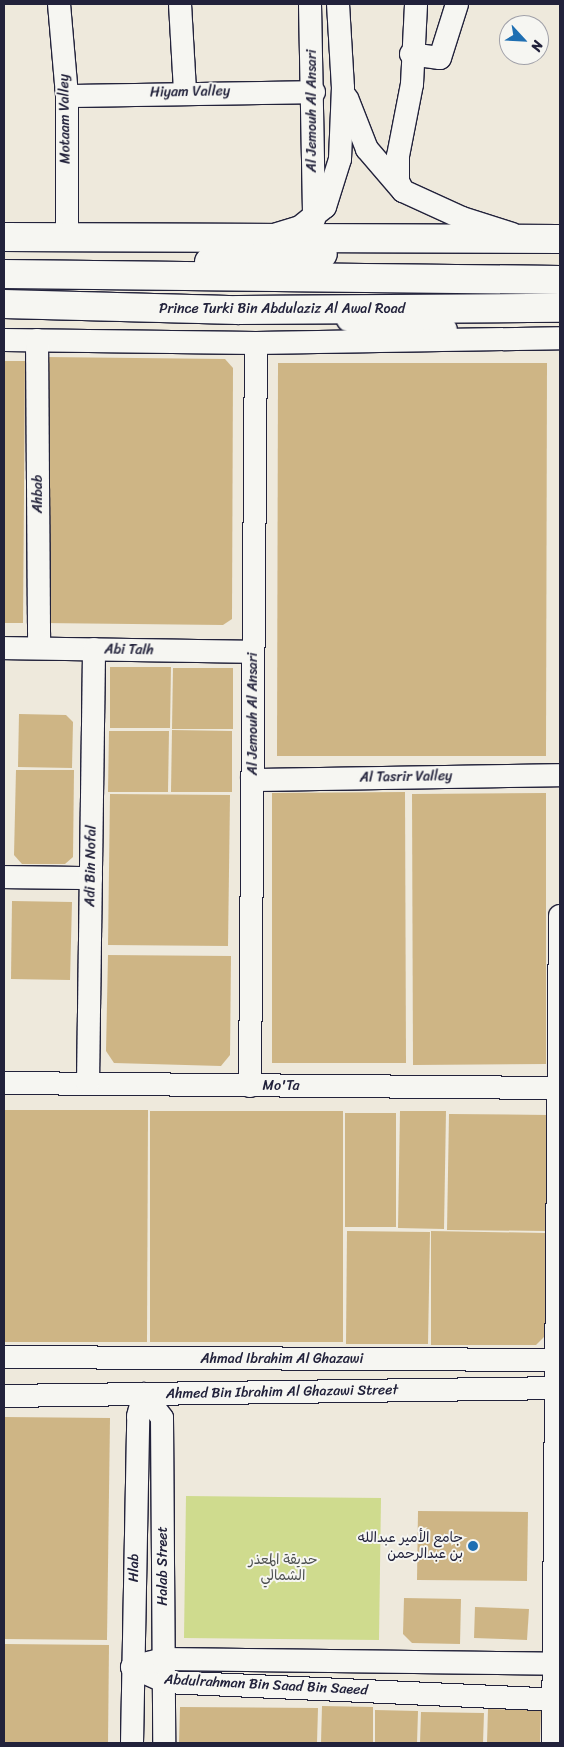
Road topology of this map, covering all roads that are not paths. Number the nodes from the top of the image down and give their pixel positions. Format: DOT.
graph roads {
  1 [pos="59,4"];
  2 [pos="180,4"];
  3 [pos="310,4"];
  4 [pos="338,4"];
  5 [pos="416,4"];
  6 [pos="457,4"];
  7 [pos="411,54"];
  8 [pos="343,88"];
  9 [pos="185,92"];
  10 [pos="314,92"];
  11 [pos="66,96"];
  12 [pos="403,191"];
  13 [pos="314,219"];
  14 [pos="67,235"];
  15 [pos="4,237"];
  16 [pos="269,237"];
  17 [pos="560,239"];
  18 [pos="529,240"];
  19 [pos="4,274"];
  20 [pos="57,276"];
  21 [pos="560,280"];
  22 [pos="4,304"];
  23 [pos="560,308"];
  24 [pos="238,310"];
  25 [pos="536,337"];
  26 [pos="560,338"];
  27 [pos="4,340"];
  28 [pos="37,340"];
  29 [pos="256,343"];
  30 [pos="4,648"];
  31 [pos="39,648"];
  32 [pos="94,649"];
  33 [pos="253,652"];
  34 [pos="560,775"];
  35 [pos="252,780"];
  36 [pos="4,877"];
  37 [pos="91,878"];
  38 [pos="560,916"];
  39 [pos="4,1083"];
  40 [pos="88,1083"];
  41 [pos="250,1086"];
  42 [pos="558,1088"];
  43 [pos="4,1357"];
  44 [pos="558,1360"];
  45 [pos="558,1388"];
  46 [pos="144,1394"];
  47 [pos="4,1396"];
  48 [pos="163,1659"];
  49 [pos="557,1664"];
  50 [pos="132,1667"];
  51 [pos="165,1682"];
  52 [pos="557,1700"];
  53 [pos="132,1743"];
  54 [pos="164,1743"];
  55 [pos="553,1743"];
  1 -- 11 [label="street, Motaam Valley"];
  2 -- 9 [label="street"];
  3 -- 10 [label="street, Al Jemouh Al Ansari"];
  4 -- 8 [label="street"];
  5 -- 7 [label="street"];
  6 -- 7 [label="street"];
  7 -- 12 [label="street"];
  8 -- 12 [label="street"];
  8 -- 13 [label="street"];
  9 -- 10 [label="street, Hiyam Valley"];
  9 -- 11 [label="street, Hiyam Valley"];
  10 -- 13 [label="street, Al Jemouh Al Ansari"];
  11 -- 14 [label="street, Motaam Valley"];
  12 -- 18 [label="street"];
  13 -- 16 [label="street"];
  14 -- 15 [label="main road"];
  14 -- 16 [label="main road"];
  16 -- 18 [label="main road"];
  17 -- 18 [label="main road"];
  18 -- 20 [label="main road"];
  19 -- 20 [label="main road"];
  20 -- 21 [label="main road"];
  22 -- 24 [label="main road, Prince Turki Bin Abdulaziz Al Awal Road"];
  23 -- 24 [label="main road, Prince Turki Bin Abdulaziz Al Awal Road"];
  24 -- 25 [label="street"];
  25 -- 26 [label="street"];
  25 -- 29 [label="street"];
  27 -- 28 [label="street"];
  28 -- 29 [label="street"];
  28 -- 31 [label="street, Ahbab"];
  29 -- 33 [label="street, Al Jemouh Al Ansari"];
  30 -- 31 [label="street, Abi Talh"];
  31 -- 32 [label="street, Abi Talh"];
  32 -- 33 [label="street, Abi Talh"];
  32 -- 37 [label="street, Adi Bin Nofal"];
  33 -- 35 [label="street, Al Jemouh Al Ansari"];
  34 -- 35 [label="street, Al Tasrir Valley"];
  35 -- 41 [label="street, Al Jemouh Al Ansari"];
  36 -- 37 [label="street"];
  37 -- 40 [label="street, Adi Bin Nofal"];
  38 -- 42 [label="street"];
  39 -- 40 [label="street, Mo'Ta"];
  40 -- 41 [label="street, Mo'Ta"];
  41 -- 42 [label="street, Mo'Ta"];
  42 -- 44 [label="street"];
  43 -- 44 [label="street, Ahmad Ibrahim Al Ghazawi"];
  44 -- 45 [label="street"];
  45 -- 46 [label="street, Ahmed Bin Ibrahim Al Ghazawi Street"];
  45 -- 49 [label="street"];
  46 -- 47 [label="street, Ahmed Bin Ibrahim Al Ghazawi Street"];
  46 -- 48 [label="street, Halab Street"];
  46 -- 50 [label="street, Hlab"];
  48 -- 49 [label="street, Abdulrahman Bin Saad Bin Saeed"];
  48 -- 50 [label="street, Abdulrahman Bin Saad Bin Saeed"];
  48 -- 51 [label="street, Halab Street"];
  49 -- 52 [label="street"];
  50 -- 51 [label="street, Abdulrahman Bin Saad Bin Saeed"];
  50 -- 53 [label="street, Hlab"];
  51 -- 52 [label="street, Abdulrahman Bin Saad Bin Saeed"];
  51 -- 54 [label="street, Halab Street"];
  52 -- 55 [label="street"];
}
